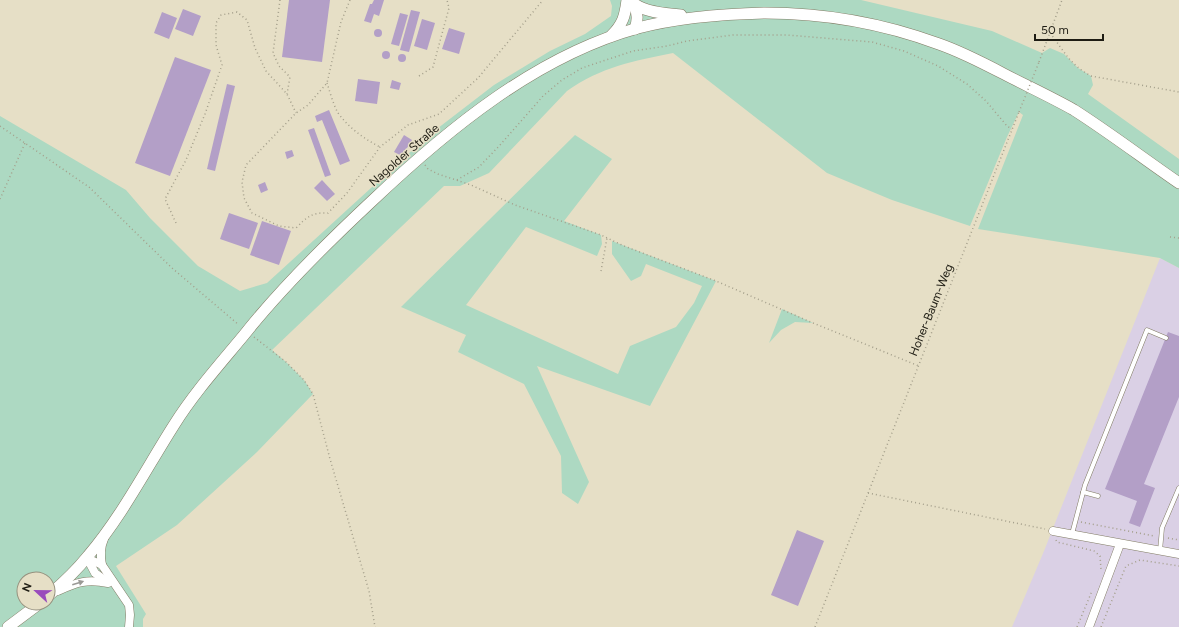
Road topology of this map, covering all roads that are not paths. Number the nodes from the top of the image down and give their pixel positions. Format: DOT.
graph roads {
  1 [pos="631,2"];
  2 [pos="626,13"];
  3 [pos="702,17"];
  4 [pos="635,29"];
  5 [pos="610,38"];
  6 [pos="1179,183"];
  7 [pos="1166,338"];
  8 [pos="1179,488"];
  9 [pos="1083,492"];
  10 [pos="1098,496"];
  11 [pos="110,527"];
  12 [pos="1053,531"];
  13 [pos="1072,534"];
  14 [pos="1120,544"];
  15 [pos="1160,551"];
  16 [pos="1179,554"];
  17 [pos="87,558"];
  18 [pos="102,565"];
  19 [pos="108,583"];
  20 [pos="117,588"];
  21 [pos="56,589"];
  22 [pos="56,593"];
  23 [pos="29,611"];
  24 [pos="8,627"];
  25 [pos="129,627"];
  26 [pos="1089,627"];
  1 -- 2 [label="main road, Nagolder Straße"];
  1 -- 3 [label="main road"];
  1 -- 4 [label="main road"];
  2 -- 4 [label="main road"];
  2 -- 5 [label="main road, Nagolder Straße"];
  3 -- 4 [label="main road, Nagolder Straße"];
  3 -- 6 [label="main road"];
  4 -- 5 [label="main road, Nagolder Straße"];
  5 -- 11 [label="main road, Nagolder Straße"];
  7 -- 9 [label="lane"];
  8 -- 15 [label="lane"];
  9 -- 10 [label="lane"];
  9 -- 13 [label="lane"];
  11 -- 17 [label="main road, Nagolder Straße"];
  11 -- 18 [label="street"];
  12 -- 13 [label="street"];
  13 -- 14 [label="street"];
  14 -- 15 [label="street"];
  14 -- 26 [label="street"];
  15 -- 16 [label="street"];
  17 -- 18 [label="street"];
  17 -- 19 [label="street"];
  17 -- 21 [label="main road, Nagolder Straße"];
  18 -- 20 [label="street"];
  19 -- 20 [label="street"];
  22 -- 19 [label="street, one-way"];
  20 -- 25 [label="street"];
  23 -- 24 [label="main road"];
}
